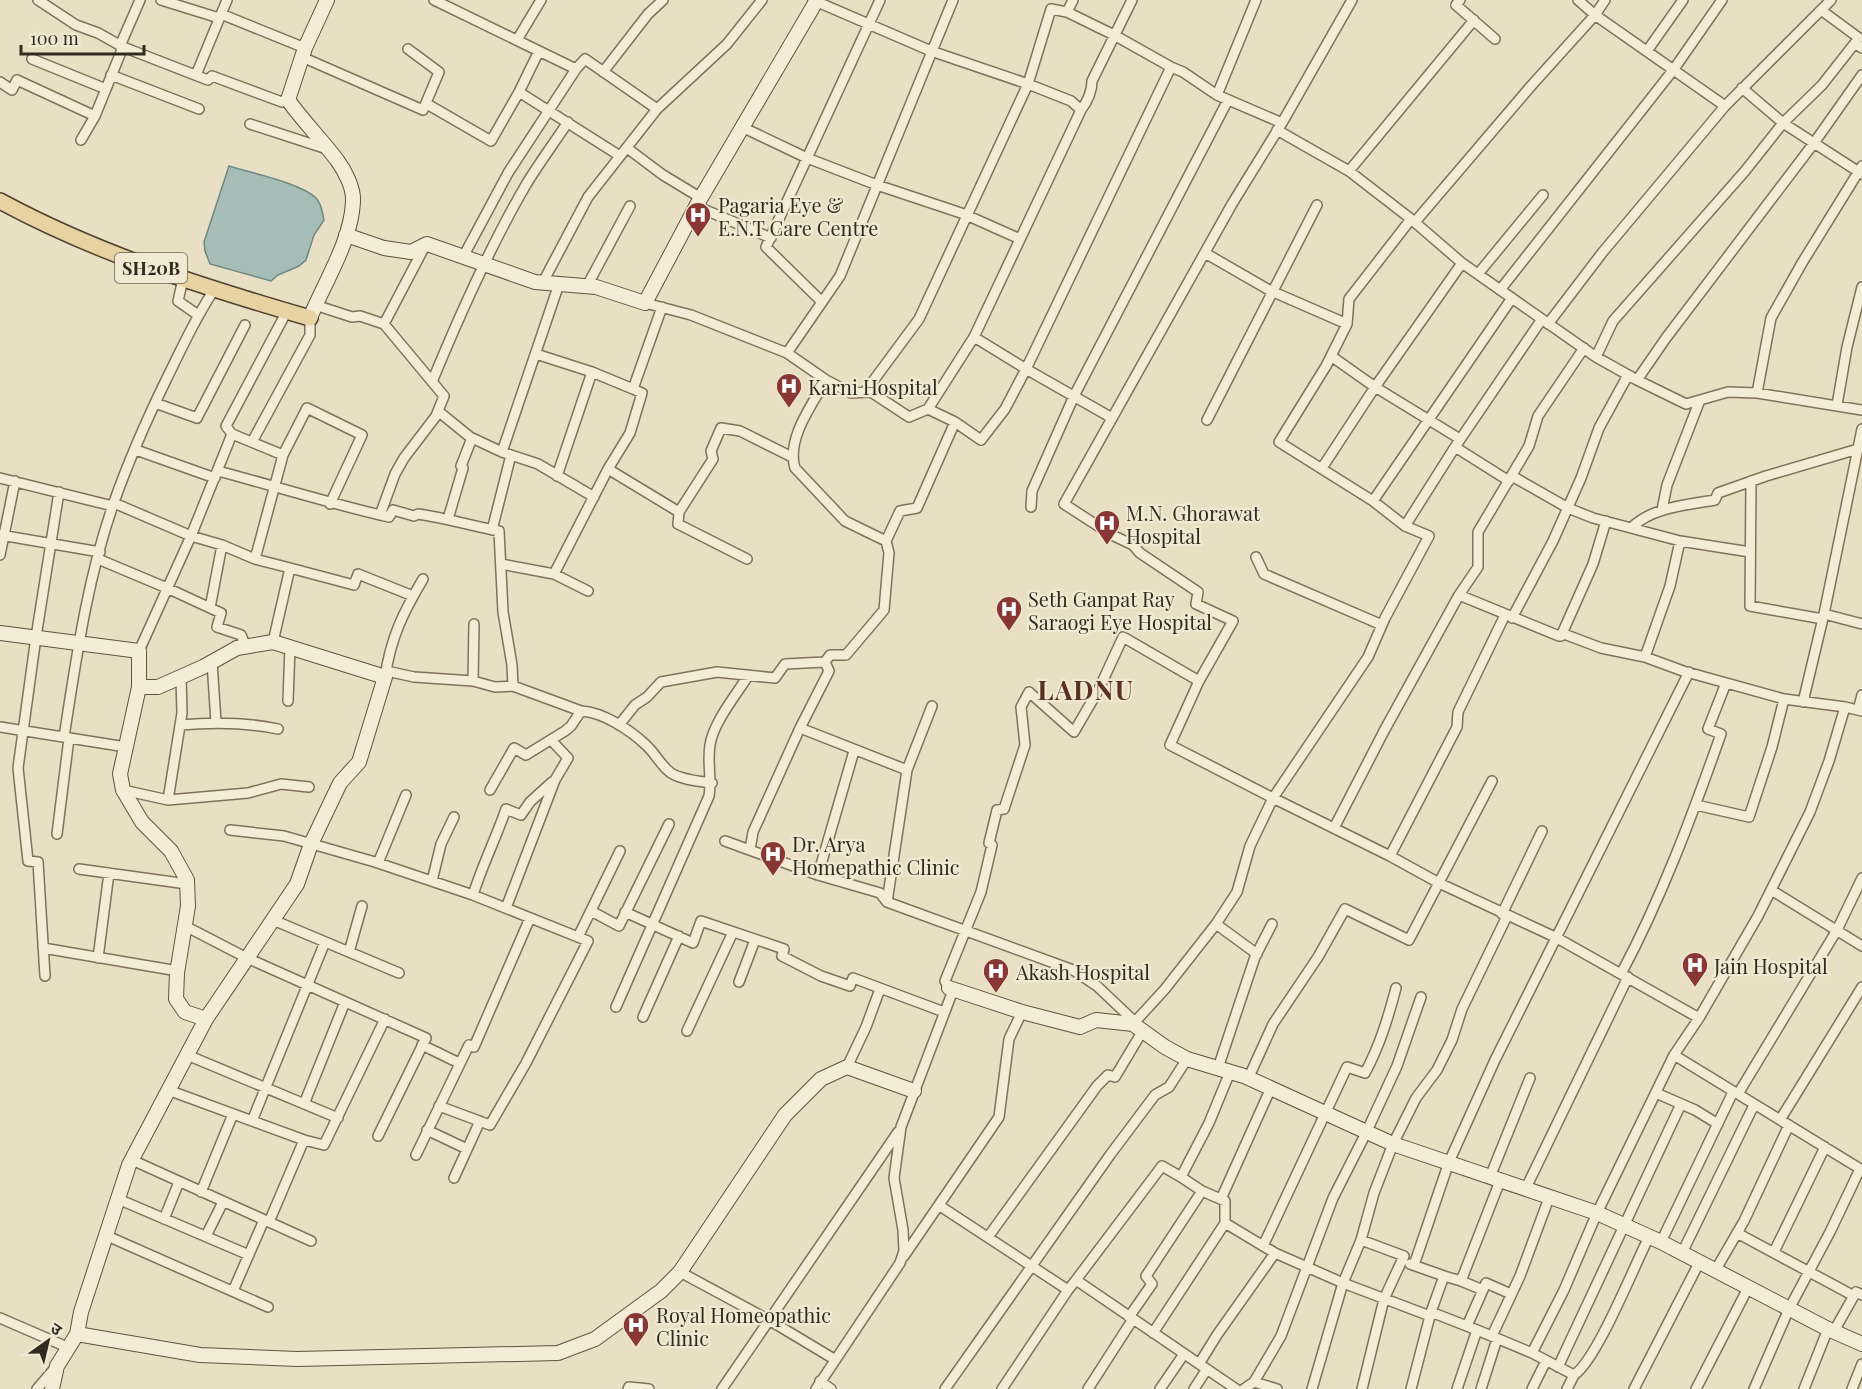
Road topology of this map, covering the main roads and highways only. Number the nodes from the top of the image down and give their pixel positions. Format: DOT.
graph roads {
  1 [pos="0,201"];
  2 [pos="313,312"];
  1 -- 2 [label="main road, SH20B"];
}
